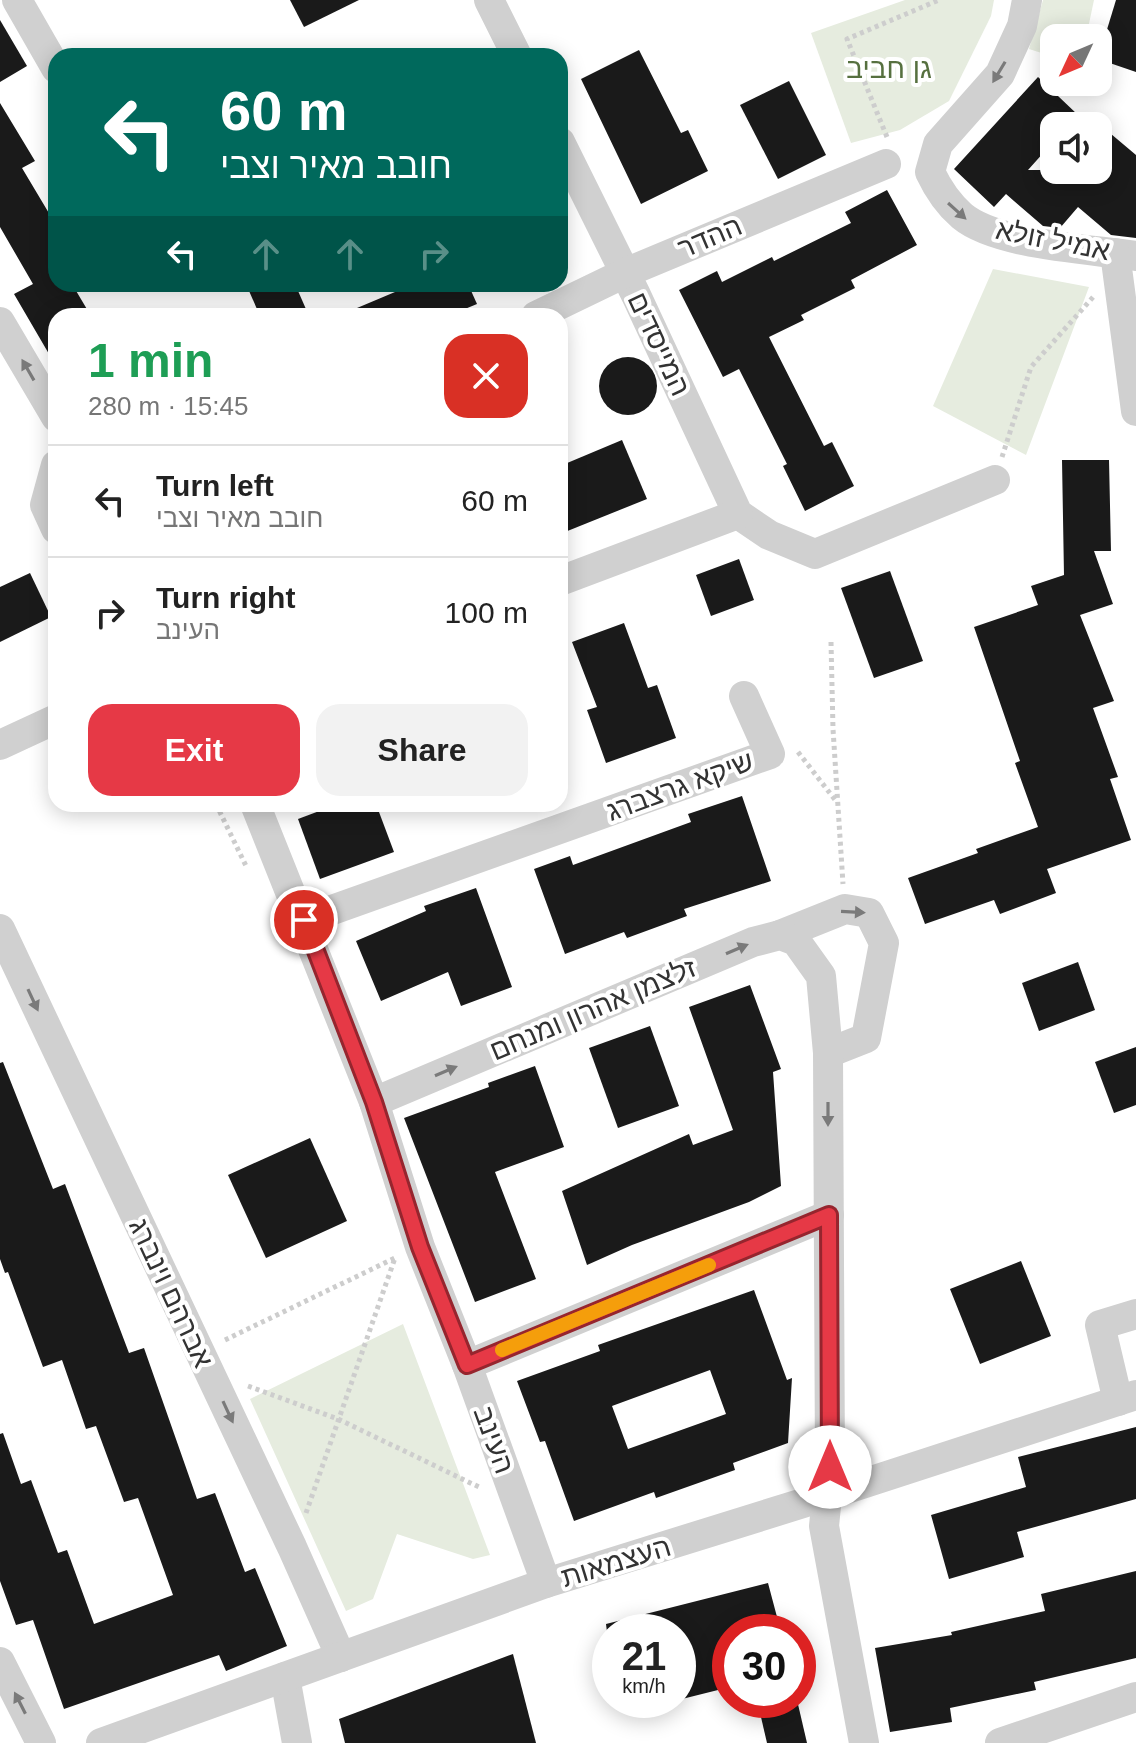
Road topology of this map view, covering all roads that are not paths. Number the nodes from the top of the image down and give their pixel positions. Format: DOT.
graph roads {
  1 [pos="17,0"];
  2 [pos="489,0"];
  3 [pos="1027,0"];
  4 [pos="513,48"];
  5 [pos="48,54"];
  6 [pos="889,155"];
  7 [pos="568,158"];
  8 [pos="1125,255"];
  9 [pos="625,273"];
  10 [pos="553,308"];
  11 [pos="0,322"];
  12 [pos="48,403"];
  13 [pos="1136,411"];
  14 [pos="995,480"];
  15 [pos="738,514"];
  16 [pos="568,578"];
  17 [pos="744,696"];
  18 [pos="48,723"];
  19 [pos="0,745"];
  20 [pos="258,812"];
  21 [pos="304,920"];
  22 [pos="0,929"];
  23 [pos="780,935"];
  24 [pos="828,1053"];
  25 [pos="374,1102"];
  26 [pos="829,1215"];
  27 [pos="1136,1314"];
  28 [pos="467,1365"];
  29 [pos="1127,1398"];
  30 [pos="827,1495"];
  31 [pos="546,1583"];
  32 [pos="341,1657"];
  33 [pos="0,1662"];
  34 [pos="285,1677"];
  35 [pos="1136,1697"];
  36 [pos="41,1743"];
  37 [pos="101,1743"];
  38 [pos="297,1743"];
  39 [pos="864,1743"];
  40 [pos="1000,1743"];
  1 -- 5 [label="street"];
  2 -- 4 [label="street"];
  3 -- 8 [label="street, אמיל זולא, one-way"];
  6 -- 9 [label="street, ההדר"];
  7 -- 9 [label="street, המייסדים"];
  8 -- 13 [label="street"];
  9 -- 10 [label="street, ההדר"];
  9 -- 15 [label="street, המייסדים"];
  12 -- 11 [label="street, one-way"];
  14 -- 15 [label="street"];
  15 -- 16 [label="street"];
  17 -- 21 [label="street, שיקא גרצברג"];
  18 -- 19 [label="street"];
  20 -- 21 [label="street, העינב"];
  21 -- 25 [label="street, העינב"];
  22 -- 32 [label="street, אברהם וינברג, one-way"];
  23 -- 24 [label="street"];
  23 -- 24 [label="street, זלצמן אהרון ומנחם, one-way"];
  25 -- 23 [label="street, זלצמן אהרון ומנחם, one-way"];
  24 -- 26 [label="street, one-way"];
  25 -- 28 [label="street, העינב"];
  26 -- 28 [label="street"];
  26 -- 30 [label="street"];
  27 -- 29 [label="street"];
  28 -- 31 [label="street, העינב"];
  29 -- 30 [label="street, העצמאות"];
  30 -- 31 [label="street, העצמאות"];
  30 -- 39 [label="street"];
  31 -- 32 [label="street, העצמאות"];
  32 -- 34 [label="street, העצמאות"];
  36 -- 33 [label="street, one-way"];
  34 -- 37 [label="street, העצמאות"];
  34 -- 38 [label="street"];
  35 -- 40 [label="street"];
}
